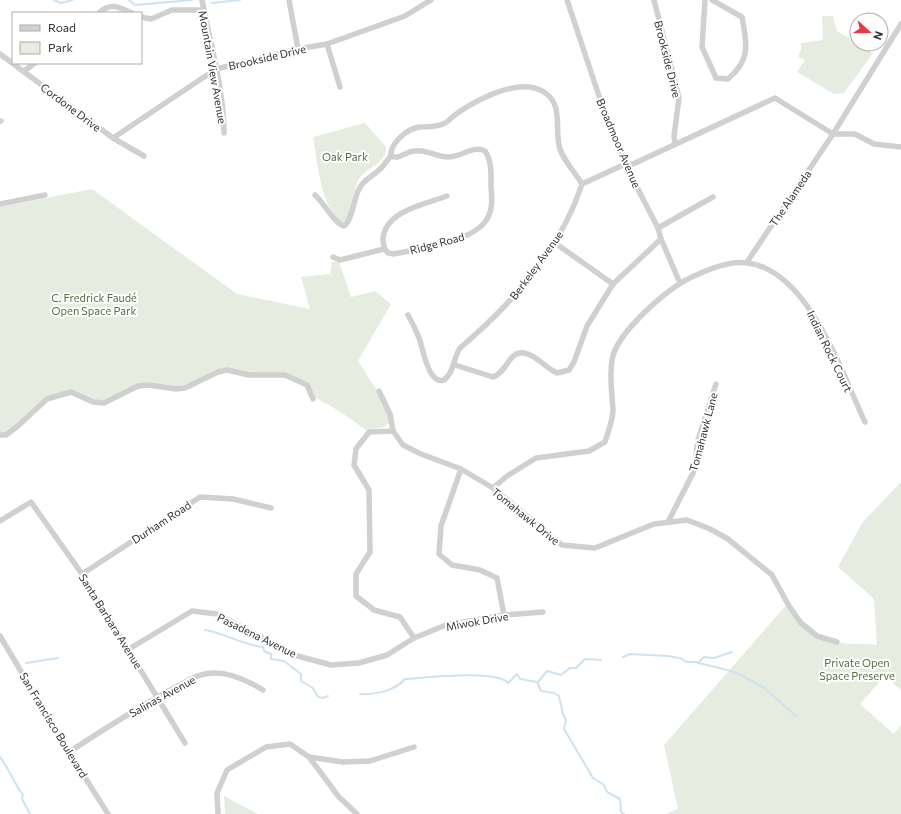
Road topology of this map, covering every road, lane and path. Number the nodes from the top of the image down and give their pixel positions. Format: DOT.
graph roads {
  1 [pos="202,0"];
  2 [pos="289,0"];
  3 [pos="431,0"];
  4 [pos="567,0"];
  5 [pos="654,0"];
  6 [pos="704,0"];
  7 [pos="712,0"];
  8 [pos="204,10"];
  9 [pos="100,12"];
  10 [pos="129,12"];
  11 [pos="142,17"];
  12 [pos="901,24"];
  13 [pos="327,44"];
  14 [pos="298,49"];
  15 [pos="0,54"];
  16 [pos="12,62"];
  17 [pos="14,64"];
  18 [pos="34,64"];
  19 [pos="216,69"];
  20 [pos="24,71"];
  21 [pos="340,87"];
  22 [pos="224,133"];
  23 [pos="832,134"];
  24 [pos="113,138"];
  25 [pos="675,143"];
  26 [pos="901,147"];
  27 [pos="144,156"];
  28 [pos="391,156"];
  29 [pos="626,166"];
  30 [pos="582,184"];
  31 [pos="45,195"];
  32 [pos="314,195"];
  33 [pos="447,196"];
  34 [pos="714,197"];
  35 [pos="0,204"];
  36 [pos="658,228"];
  37 [pos="661,239"];
  38 [pos="555,243"];
  39 [pos="384,249"];
  40 [pos="333,257"];
  41 [pos="747,262"];
  42 [pos="680,282"];
  43 [pos="613,284"];
  44 [pos="408,315"];
  45 [pos="455,365"];
  46 [pos="716,384"];
  47 [pos="379,391"];
  48 [pos="312,399"];
  49 [pos="864,422"];
  50 [pos="393,431"];
  51 [pos="0,436"];
  52 [pos="461,469"];
  53 [pos="493,488"];
  54 [pos="271,508"];
  55 [pos="0,521"];
  56 [pos="668,522"];
  57 [pos="82,574"];
  58 [pos="543,612"];
  59 [pos="504,615"];
  60 [pos="0,636"];
  61 [pos="414,638"];
  62 [pos="837,642"];
  63 [pos="129,649"];
  64 [pos="262,690"];
  65 [pos="158,697"];
  66 [pos="185,743"];
  67 [pos="414,747"];
  68 [pos="68,752"];
  69 [pos="309,757"];
  70 [pos="108,814"];
  71 [pos="218,814"];
  72 [pos="357,814"];
  1 -- 8 [label="street, Mountain View Avenue"];
  2 -- 14 [label="street"];
  3 -- 13 [label="street, Brookside Drive"];
  4 -- 29 [label="street, Broadmoor Avenue"];
  5 -- 25 [label="street, Brookside Drive"];
  6 -- 7 [label="street"];
  8 -- 11 [label="street"];
  8 -- 19 [label="street, Mountain View Avenue"];
  9 -- 10 [label="street"];
  12 -- 23 [label="street, The Alameda"];
  13 -- 14 [label="street, Brookside Drive"];
  13 -- 21 [label="street"];
  14 -- 19 [label="street, Brookside Drive"];
  15 -- 16 [label="street, Cordone Drive"];
  17 -- 20 [label="street, Cordone Drive"];
  18 -- 20 [label="street"];
  19 -- 22 [label="street, Mountain View Avenue"];
  19 -- 24 [label="street, Brookside Drive"];
  20 -- 24 [label="street, Cordone Drive"];
  23 -- 25 [label="street"];
  23 -- 26 [label="street"];
  23 -- 41 [label="street, The Alameda"];
  24 -- 27 [label="street, Cordone Drive"];
  25 -- 29 [label="street"];
  28 -- 30 [label="street"];
  28 -- 32 [label="street"];
  28 -- 39 [label="street, Ridge Road"];
  29 -- 30 [label="street"];
  29 -- 36 [label="street, Broadmoor Avenue"];
  30 -- 38 [label="street, Berkeley Avenue"];
  31 -- 35 [label="street"];
  33 -- 39 [label="street"];
  34 -- 36 [label="street"];
  36 -- 37 [label="street, Broadmoor Avenue"];
  37 -- 42 [label="street, Broadmoor Avenue"];
  37 -- 43 [label="street"];
  38 -- 43 [label="street"];
  38 -- 45 [label="street, Berkeley Avenue"];
  39 -- 40 [label="street"];
  41 -- 42 [label="street"];
  41 -- 49 [label="street, Indian Rock Court"];
  42 -- 53 [label="street"];
  43 -- 45 [label="street"];
  44 -- 45 [label="street, Berkeley Avenue"];
  46 -- 56 [label="street, Tomahawk Lane"];
  47 -- 50 [label="street"];
  48 -- 51 [label="street"];
  50 -- 52 [label="street, Tomahawk Drive"];
  50 -- 61 [label="street"];
  52 -- 53 [label="street, Tomahawk Drive"];
  52 -- 59 [label="street"];
  53 -- 56 [label="street, Tomahawk Drive"];
  54 -- 57 [label="street, Durham Road"];
  55 -- 57 [label="street, Santa Barbara Avenue"];
  56 -- 62 [label="street, Tomahawk Drive"];
  57 -- 63 [label="street, Santa Barbara Avenue"];
  58 -- 59 [label="street, Miwok Drive"];
  59 -- 61 [label="street, Miwok Drive"];
  60 -- 68 [label="street, San Francisco Boulevard"];
  61 -- 63 [label="street, Pasadena Avenue"];
  63 -- 65 [label="street, Santa Barbara Avenue"];
  64 -- 65 [label="street, Salinas Avenue"];
  65 -- 66 [label="street, Santa Barbara Avenue"];
  65 -- 68 [label="street, Salinas Avenue"];
  67 -- 69 [label="street"];
  68 -- 70 [label="street, San Francisco Boulevard"];
  69 -- 71 [label="street"];
  69 -- 72 [label="street"];
}
